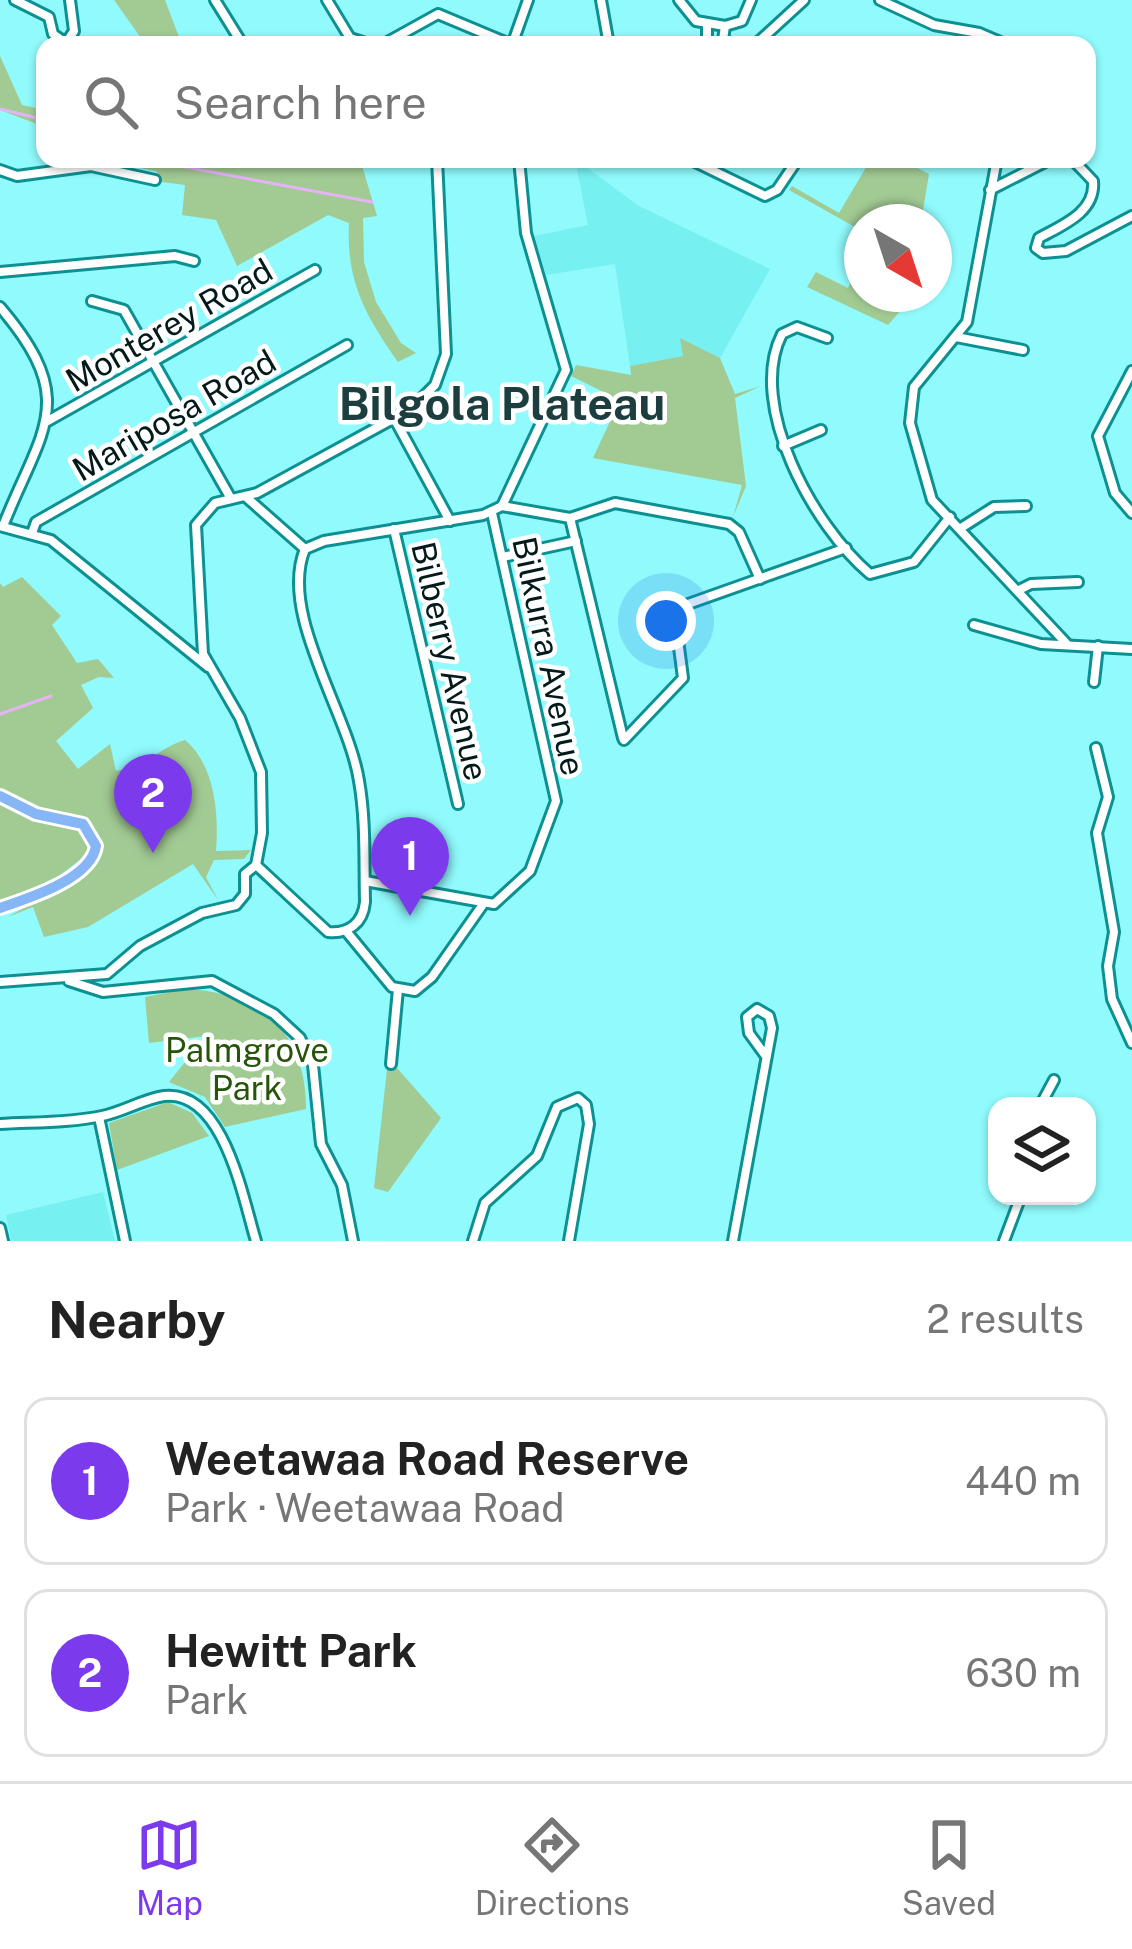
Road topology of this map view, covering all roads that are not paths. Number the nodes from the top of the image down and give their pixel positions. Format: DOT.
graph roads {
  1 [pos="15,0"];
  2 [pos="70,0"];
  3 [pos="215,0"];
  4 [pos="327,0"];
  5 [pos="430,0"];
  6 [pos="528,0"];
  7 [pos="601,0"];
  8 [pos="679,0"];
  9 [pos="751,0"];
  10 [pos="804,0"];
  11 [pos="880,0"];
  12 [pos="438,14"];
  13 [pos="707,25"];
  14 [pos="725,26"];
  15 [pos="56,36"];
  16 [pos="71,36"];
  17 [pos="237,36"];
  18 [pos="349,36"];
  19 [pos="398,36"];
  20 [pos="491,36"];
  21 [pos="515,36"];
  22 [pos="607,36"];
  23 [pos="707,36"];
  24 [pos="724,36"];
  25 [pos="765,36"];
  26 [pos="986,36"];
  27 [pos="76,168"];
  28 [pos="100,168"];
  29 [pos="437,168"];
  30 [pos="520,168"];
  31 [pos="707,168"];
  32 [pos="792,168"];
  33 [pos="995,168"];
  34 [pos="1033,168"];
  35 [pos="1081,168"];
  36 [pos="2,172"];
  37 [pos="155,180"];
  38 [pos="990,190"];
  39 [pos="1132,215"];
  40 [pos="194,261"];
  41 [pos="315,269"];
  42 [pos="0,272"];
  43 [pos="92,302"];
  44 [pos="0,307"];
  45 [pos="956,337"];
  46 [pos="827,338"];
  47 [pos="347,345"];
  48 [pos="1023,350"];
  49 [pos="153,362"];
  50 [pos="1132,371"];
  51 [pos="394,418"];
  52 [pos="46,422"];
  53 [pos="821,430"];
  54 [pos="193,432"];
  55 [pos="783,446"];
  56 [pos="230,497"];
  57 [pos="246,497"];
  58 [pos="502,506"];
  59 [pos="1026,506"];
  60 [pos="492,513"];
  61 [pos="1132,513"];
  62 [pos="950,517"];
  63 [pos="570,518"];
  64 [pos="450,520"];
  65 [pos="2,526"];
  66 [pos="961,528"];
  67 [pos="394,530"];
  68 [pos="32,533"];
  69 [pos="576,542"];
  70 [pos="846,548"];
  71 [pos="305,549"];
  72 [pos="503,557"];
  73 [pos="760,579"];
  74 [pos="1078,582"];
  75 [pos="1019,590"];
  76 [pos="974,625"];
  77 [pos="1066,643"];
  78 [pos="1097,646"];
  79 [pos="1132,649"];
  80 [pos="209,668"];
  81 [pos="1094,682"];
  82 [pos="1096,748"];
  83 [pos="0,796"];
  84 [pos="458,804"];
  85 [pos="256,866"];
  86 [pos="364,881"];
  87 [pos="484,903"];
  88 [pos="0,908"];
  89 [pos="346,931"];
  90 [pos="65,979"];
  91 [pos="0,982"];
  92 [pos="398,989"];
  93 [pos="1132,1043"];
  94 [pos="765,1055"];
  95 [pos="392,1064"];
  96 [pos="1054,1080"];
  97 [pos="1045,1097"];
  98 [pos="99,1117"];
  99 [pos="0,1124"];
  100 [pos="1018,1205"];
  101 [pos="0,1228"];
  102 [pos="3,1241"];
  103 [pos="125,1241"];
  104 [pos="256,1241"];
  105 [pos="353,1241"];
  106 [pos="473,1241"];
  107 [pos="569,1241"];
  108 [pos="733,1241"];
  109 [pos="1004,1241"];
  1 -- 15 [label="street"];
  2 -- 16 [label="street"];
  3 -- 17 [label="street"];
  4 -- 18 [label="street"];
  5 -- 12 [label="street"];
  6 -- 21 [label="street"];
  7 -- 22 [label="street"];
  8 -- 13 [label="street"];
  9 -- 14 [label="street"];
  10 -- 25 [label="street"];
  11 -- 26 [label="street"];
  12 -- 19 [label="street"];
  12 -- 20 [label="street"];
  13 -- 14 [label="street"];
  13 -- 23 [label="street"];
  14 -- 24 [label="street"];
  27 -- 36 [label="street"];
  28 -- 37 [label="street"];
  29 -- 51 [label="street"];
  30 -- 58 [label="street"];
  31 -- 32 [label="street"];
  33 -- 38 [label="street"];
  34 -- 38 [label="street"];
  35 -- 39 [label="street"];
  38 -- 45 [label="street"];
  40 -- 42 [label="street"];
  41 -- 49 [label="street, Monterey Road"];
  43 -- 49 [label="street"];
  44 -- 52 [label="street"];
  45 -- 48 [label="street"];
  45 -- 62 [label="street"];
  46 -- 55 [label="street"];
  47 -- 54 [label="street, Mariposa Road"];
  49 -- 52 [label="street, Monterey Road"];
  49 -- 54 [label="street"];
  50 -- 61 [label="street"];
  51 -- 57 [label="street"];
  51 -- 64 [label="street"];
  52 -- 65 [label="street"];
  53 -- 55 [label="street"];
  54 -- 56 [label="street"];
  54 -- 68 [label="street, Mariposa Road"];
  55 -- 70 [label="street"];
  56 -- 57 [label="street"];
  56 -- 80 [label="street"];
  57 -- 71 [label="street"];
  58 -- 60 [label="street"];
  58 -- 63 [label="street"];
  59 -- 66 [label="street"];
  60 -- 64 [label="street"];
  60 -- 72 [label="street, Bilkurra Avenue"];
  62 -- 66 [label="street"];
  62 -- 70 [label="street"];
  63 -- 69 [label="street"];
  63 -- 73 [label="street"];
  64 -- 67 [label="street"];
  65 -- 68 [label="street"];
  66 -- 75 [label="street"];
  67 -- 71 [label="street"];
  67 -- 84 [label="street, Bilberry Avenue"];
  68 -- 80 [label="street"];
  69 -- 72 [label="street"];
  69 -- 73 [label="street"];
  70 -- 73 [label="street"];
  71 -- 86 [label="street"];
  72 -- 87 [label="street, Bilkurra Avenue"];
  74 -- 75 [label="street"];
  75 -- 77 [label="street"];
  76 -- 77 [label="street"];
  77 -- 78 [label="street"];
  78 -- 79 [label="street"];
  78 -- 81 [label="street"];
  80 -- 85 [label="street"];
  82 -- 93 [label="street"];
  83 -- 88 [label="main road"];
  85 -- 89 [label="street"];
  85 -- 90 [label="street"];
  86 -- 87 [label="street"];
  86 -- 89 [label="street"];
  87 -- 92 [label="street"];
  89 -- 92 [label="street"];
  90 -- 91 [label="street"];
  90 -- 105 [label="street"];
  92 -- 95 [label="street"];
  94 -- 94 [label="street"];
  94 -- 108 [label="street"];
  96 -- 97 [label="street"];
  98 -- 99 [label="street"];
  98 -- 103 [label="street"];
  98 -- 104 [label="street"];
  100 -- 109 [label="street"];
  101 -- 102 [label="street"];
  106 -- 107 [label="street"];
}
